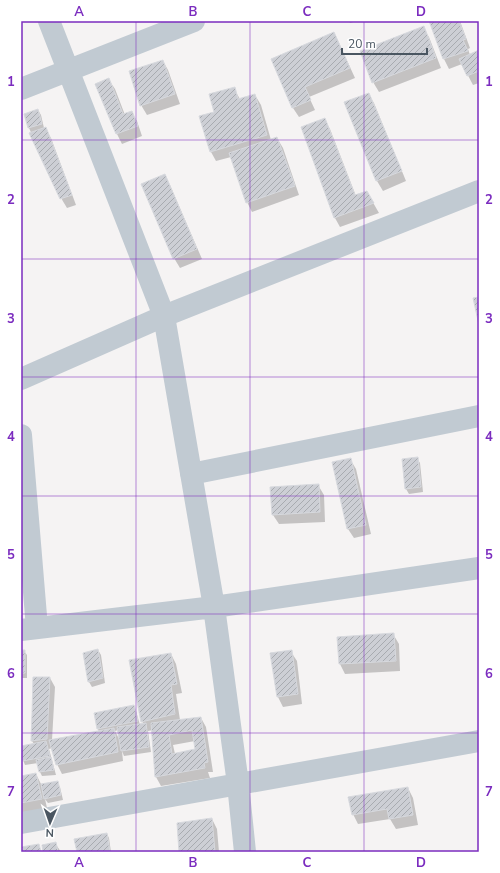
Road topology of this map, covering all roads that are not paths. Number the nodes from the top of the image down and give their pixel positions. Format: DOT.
graph roads {
  1 [pos="49,21"];
  2 [pos="194,21"];
  3 [pos="68,70"];
  4 [pos="21,89"];
  5 [pos="479,192"];
  6 [pos="164,316"];
  7 [pos="21,379"];
  8 [pos="479,416"];
  9 [pos="21,435"];
  10 [pos="191,474"];
  11 [pos="479,568"];
  12 [pos="214,607"];
  13 [pos="29,629"];
  14 [pos="479,741"];
  15 [pos="238,784"];
  16 [pos="21,823"];
  17 [pos="245,852"];
  1 -- 3 [label="street"];
  2 -- 3 [label="street"];
  3 -- 4 [label="street"];
  3 -- 6 [label="street"];
  5 -- 6 [label="street"];
  6 -- 7 [label="street"];
  6 -- 10 [label="street"];
  8 -- 10 [label="street"];
  9 -- 13 [label="street"];
  10 -- 12 [label="street"];
  11 -- 12 [label="street"];
  12 -- 13 [label="street"];
  12 -- 15 [label="street"];
  14 -- 15 [label="street"];
  15 -- 16 [label="street"];
  15 -- 17 [label="street"];
}
